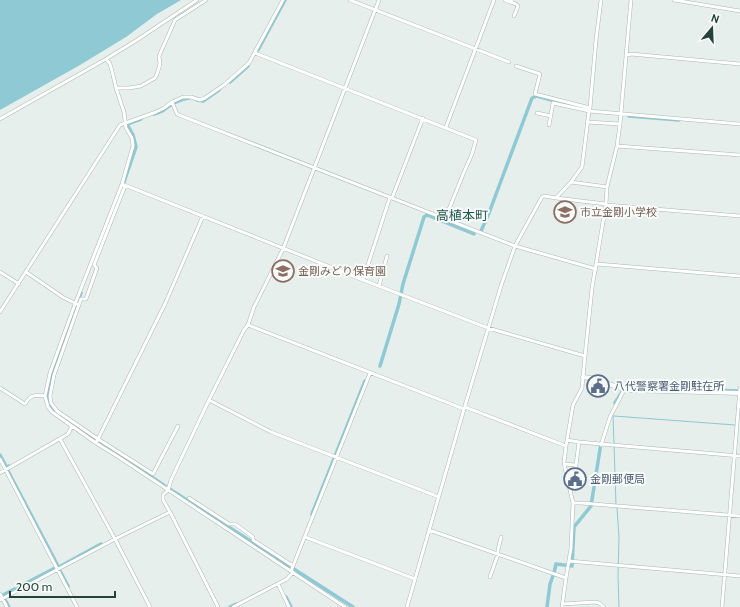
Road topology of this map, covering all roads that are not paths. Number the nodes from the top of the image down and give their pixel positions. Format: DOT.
graph roads {
  1 [pos="196,0"];
  2 [pos="206,0"];
  3 [pos="283,0"];
  4 [pos="350,0"];
  5 [pos="379,0"];
  6 [pos="494,0"];
  7 [pos="504,0"];
  8 [pos="602,0"];
  9 [pos="631,0"];
  10 [pos="674,0"];
  11 [pos="511,1"];
  12 [pos="375,10"];
  13 [pos="740,11"];
  14 [pos="514,16"];
  15 [pos="476,50"];
  16 [pos="255,53"];
  17 [pos="627,55"];
  18 [pos="106,59"];
  19 [pos="509,62"];
  20 [pos="740,64"];
  21 [pos="516,66"];
  22 [pos="116,88"];
  23 [pos="345,88"];
  24 [pos="172,102"];
  25 [pos="590,110"];
  26 [pos="537,113"];
  27 [pos="622,115"];
  28 [pos="551,116"];
  29 [pos="423,118"];
  30 [pos="0,119"];
  31 [pos="587,122"];
  32 [pos="125,123"];
  33 [pos="620,124"];
  34 [pos="740,124"];
  35 [pos="549,125"];
  36 [pos="446,127"];
  37 [pos="616,146"];
  38 [pos="740,155"];
  39 [pos="314,167"];
  40 [pos="571,182"];
  41 [pos="123,185"];
  42 [pos="607,187"];
  43 [pos="391,197"];
  44 [pos="556,198"];
  45 [pos="606,204"];
  46 [pos="203,216"];
  47 [pos="740,216"];
  48 [pos="445,218"];
  49 [pos="515,246"];
  50 [pos="283,249"];
  51 [pos="387,256"];
  52 [pos="597,264"];
  53 [pos="596,269"];
  54 [pos="0,272"];
  55 [pos="26,272"];
  56 [pos="740,276"];
  57 [pos="363,280"];
  58 [pos="19,284"];
  59 [pos="379,286"];
  60 [pos="77,304"];
  61 [pos="0,312"];
  62 [pos="248,325"];
  63 [pos="488,328"];
  64 [pos="585,356"];
  65 [pos="370,373"];
  66 [pos="583,377"];
  67 [pos="0,388"];
  68 [pos="740,388"];
  69 [pos="624,390"];
  70 [pos="740,393"];
  71 [pos="45,396"];
  72 [pos="209,400"];
  73 [pos="49,403"];
  74 [pos="464,408"];
  75 [pos="72,426"];
  76 [pos="178,426"];
  77 [pos="60,439"];
  78 [pos="98,439"];
  79 [pos="567,440"];
  80 [pos="579,442"];
  81 [pos="96,443"];
  82 [pos="600,444"];
  83 [pos="566,446"];
  84 [pos="735,455"];
  85 [pos="740,456"];
  86 [pos="335,457"];
  87 [pos="0,459"];
  88 [pos="564,464"];
  89 [pos="575,465"];
  90 [pos="6,470"];
  91 [pos="0,473"];
  92 [pos="168,490"];
  93 [pos="571,491"];
  94 [pos="438,497"];
  95 [pos="189,498"];
  96 [pos="573,503"];
  97 [pos="170,512"];
  98 [pos="730,515"];
  99 [pos="740,516"];
  100 [pos="429,530"];
  101 [pos="304,537"];
  102 [pos="501,537"];
  103 [pos="115,539"];
  104 [pos="498,554"];
  105 [pos="569,562"];
  106 [pos="293,566"];
  107 [pos="58,570"];
  108 [pos="292,571"];
  109 [pos="725,574"];
  110 [pos="740,576"];
  111 [pos="490,577"];
  112 [pos="566,578"];
  113 [pos="415,579"];
  114 [pos="278,584"];
  115 [pos="0,594"];
  116 [pos="1,599"];
  117 [pos="563,605"];
  118 [pos="7,607"];
  119 [pos="77,607"];
  120 [pos="150,607"];
  121 [pos="218,607"];
  122 [pos="233,607"];
  123 [pos="289,607"];
  124 [pos="345,607"];
  125 [pos="407,607"];
  126 [pos="604,607"];
  127 [pos="722,607"];
  1 -- 18 [label="street"];
  2 -- 22 [label="street"];
  3 -- 16 [label="street"];
  4 -- 12 [label="street"];
  5 -- 12 [label="street"];
  6 -- 15 [label="street"];
  7 -- 11 [label="street"];
  8 -- 25 [label="street"];
  9 -- 17 [label="street"];
  10 -- 13 [label="street"];
  11 -- 14 [label="street"];
  12 -- 15 [label="street"];
  12 -- 23 [label="street"];
  15 -- 19 [label="street"];
  15 -- 36 [label="street"];
  16 -- 23 [label="street"];
  16 -- 24 [label="street"];
  17 -- 20 [label="street"];
  17 -- 27 [label="street"];
  18 -- 22 [label="street"];
  18 -- 30 [label="street"];
  21 -- 25 [label="street"];
  22 -- 32 [label="street"];
  23 -- 29 [label="street"];
  23 -- 39 [label="street"];
  24 -- 32 [label="street"];
  24 -- 39 [label="street"];
  25 -- 27 [label="street"];
  25 -- 28 [label="street"];
  25 -- 31 [label="street"];
  26 -- 28 [label="street"];
  27 -- 33 [label="street"];
  27 -- 34 [label="street"];
  28 -- 35 [label="street"];
  29 -- 36 [label="street"];
  29 -- 43 [label="street"];
  31 -- 33 [label="street"];
  31 -- 40 [label="street"];
  32 -- 41 [label="street"];
  32 -- 55 [label="street"];
  33 -- 37 [label="street"];
  36 -- 48 [label="street"];
  37 -- 38 [label="street"];
  37 -- 42 [label="street"];
  39 -- 43 [label="street"];
  39 -- 50 [label="street"];
  40 -- 42 [label="street"];
  40 -- 44 [label="street"];
  41 -- 46 [label="street"];
  41 -- 60 [label="street"];
  41 -- 60 [label="street"];
  42 -- 45 [label="street"];
  43 -- 48 [label="street"];
  43 -- 57 [label="street"];
  44 -- 45 [label="street"];
  44 -- 49 [label="street"];
  45 -- 47 [label="street"];
  45 -- 52 [label="street"];
  46 -- 50 [label="street"];
  46 -- 78 [label="street"];
  48 -- 49 [label="street"];
  49 -- 53 [label="street"];
  49 -- 63 [label="street"];
  50 -- 57 [label="street"];
  50 -- 62 [label="street"];
  51 -- 59 [label="street"];
  52 -- 53 [label="street"];
  52 -- 56 [label="street"];
  53 -- 64 [label="street"];
  54 -- 58 [label="street"];
  55 -- 58 [label="street"];
  55 -- 60 [label="street"];
  57 -- 59 [label="street"];
  58 -- 61 [label="street"];
  59 -- 63 [label="street"];
  60 -- 71 [label="street"];
  60 -- 73 [label="street"];
  62 -- 65 [label="street"];
  62 -- 72 [label="street"];
  63 -- 64 [label="street"];
  63 -- 74 [label="street"];
  64 -- 66 [label="street"];
  65 -- 74 [label="street"];
  65 -- 86 [label="street"];
  66 -- 69 [label="street"];
  66 -- 79 [label="street"];
  67 -- 71 [label="street"];
  68 -- 70 [label="street"];
  69 -- 70 [label="street"];
  69 -- 82 [label="street"];
  70 -- 84 [label="street"];
  71 -- 73 [label="street"];
  72 -- 86 [label="street"];
  72 -- 92 [label="street"];
  73 -- 75 [label="street"];
  73 -- 78 [label="street"];
  74 -- 83 [label="street"];
  74 -- 94 [label="street"];
  75 -- 77 [label="street"];
  75 -- 81 [label="street"];
  76 -- 78 [label="street"];
  77 -- 90 [label="street"];
  77 -- 103 [label="street"];
  78 -- 81 [label="street"];
  79 -- 80 [label="street"];
  79 -- 83 [label="street"];
  80 -- 82 [label="street"];
  80 -- 89 [label="street"];
  81 -- 92 [label="street"];
  82 -- 84 [label="street"];
  83 -- 88 [label="street"];
  84 -- 85 [label="street"];
  84 -- 98 [label="street"];
  86 -- 94 [label="street"];
  86 -- 101 [label="street"];
  87 -- 90 [label="street"];
  88 -- 89 [label="street"];
  88 -- 93 [label="street"];
  89 -- 93 [label="street"];
  90 -- 91 [label="street"];
  90 -- 107 [label="street"];
  92 -- 97 [label="street"];
  92 -- 108 [label="street"];
  93 -- 96 [label="street"];
  94 -- 100 [label="street"];
  95 -- 106 [label="street"];
  96 -- 98 [label="street"];
  96 -- 105 [label="street"];
  97 -- 103 [label="street"];
  97 -- 121 [label="street"];
  98 -- 99 [label="street"];
  98 -- 109 [label="street"];
  100 -- 104 [label="street"];
  100 -- 113 [label="street"];
  101 -- 106 [label="street"];
  101 -- 113 [label="street"];
  102 -- 104 [label="street"];
  103 -- 107 [label="street"];
  103 -- 120 [label="street"];
  104 -- 111 [label="street"];
  104 -- 112 [label="street"];
  105 -- 109 [label="street"];
  105 -- 112 [label="street"];
  106 -- 108 [label="street"];
  107 -- 116 [label="street"];
  107 -- 119 [label="street"];
  108 -- 114 [label="street"];
  108 -- 124 [label="street"];
  109 -- 110 [label="street"];
  109 -- 127 [label="street"];
  112 -- 117 [label="street"];
  113 -- 125 [label="street"];
  114 -- 122 [label="street"];
  114 -- 123 [label="street"];
  115 -- 116 [label="street"];
  116 -- 118 [label="street"];
  117 -- 126 [label="street"];
}
